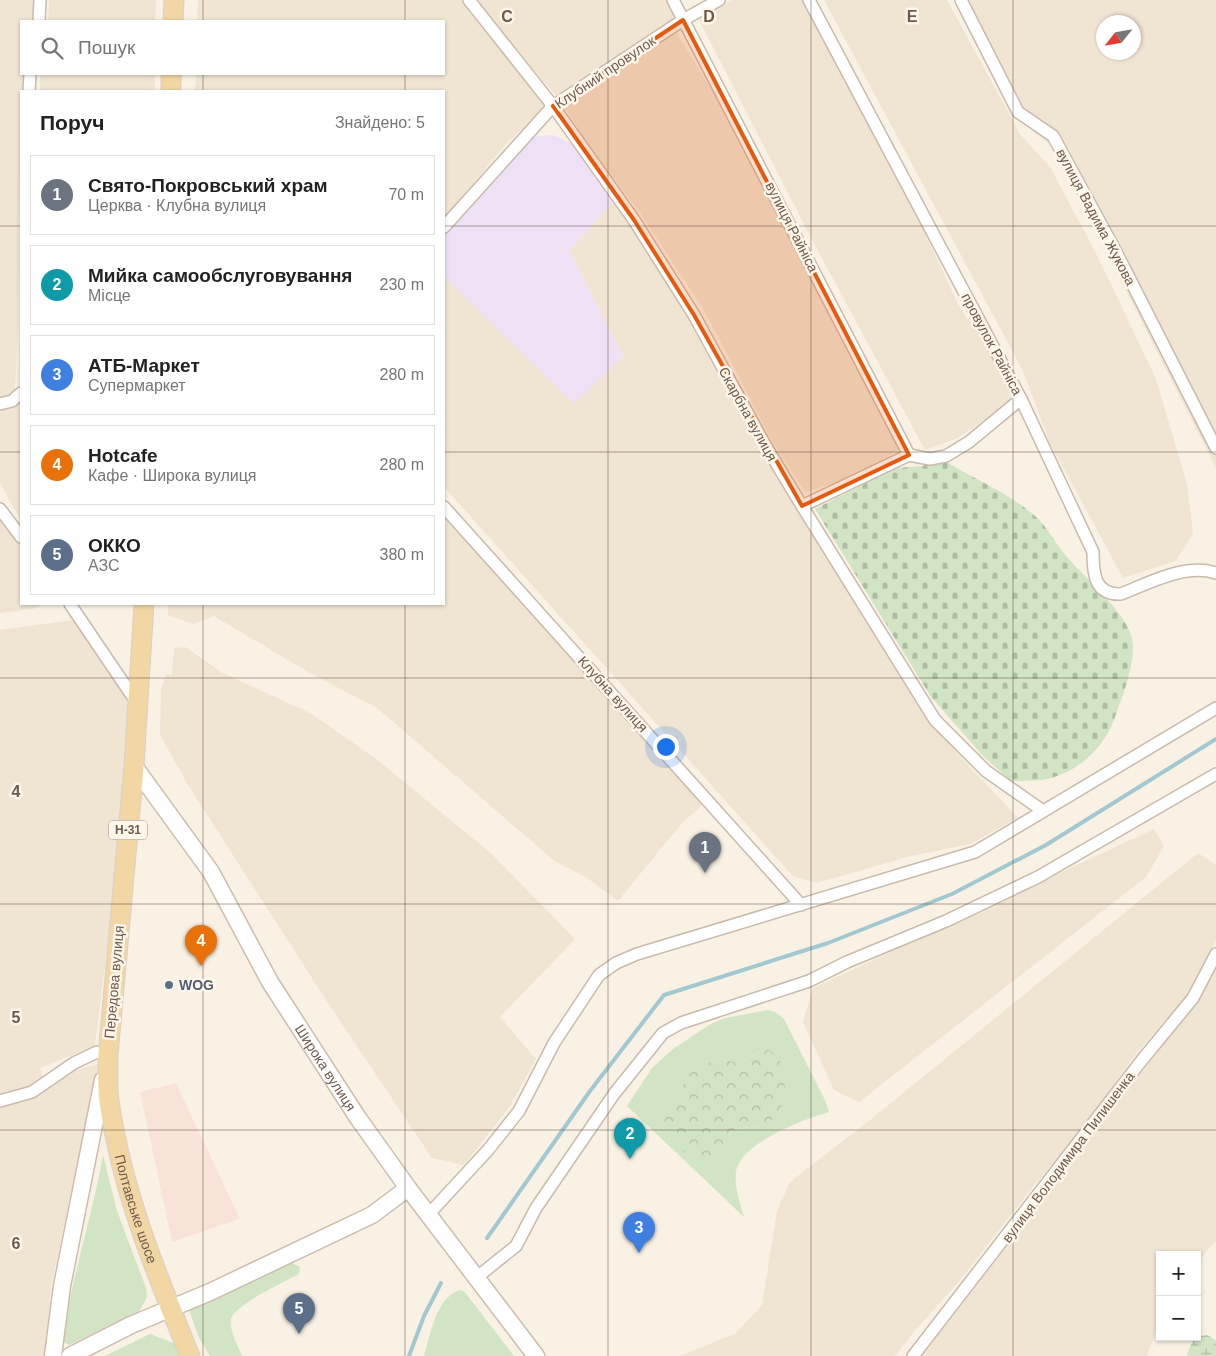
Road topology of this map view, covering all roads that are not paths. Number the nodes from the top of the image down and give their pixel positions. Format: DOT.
graph roads {
  1 [pos="40,0"];
  2 [pos="174,0"];
  3 [pos="469,0"];
  4 [pos="673,0"];
  5 [pos="719,0"];
  6 [pos="810,0"];
  7 [pos="960,0"];
  8 [pos="39,20"];
  9 [pos="173,20"];
  10 [pos="684,20"];
  11 [pos="30,75"];
  12 [pos="171,75"];
  13 [pos="29,90"];
  14 [pos="171,90"];
  15 [pos="553,106"];
  16 [pos="445,226"];
  17 [pos="20,394"];
  18 [pos="1021,399"];
  19 [pos="0,404"];
  20 [pos="1216,448"];
  21 [pos="910,455"];
  22 [pos="802,506"];
  23 [pos="445,508"];
  24 [pos="0,509"];
  25 [pos="20,537"];
  26 [pos="1216,573"];
  27 [pos="71,605"];
  28 [pos="144,605"];
  29 [pos="137,703"];
  30 [pos="1216,708"];
  31 [pos="134,766"];
  32 [pos="1216,774"];
  33 [pos="1043,811"];
  34 [pos="801,905"];
  35 [pos="1216,954"];
  36 [pos="108,1055"];
  37 [pos="0,1101"];
  38 [pos="408,1188"];
  39 [pos="428,1215"];
  40 [pos="476,1278"];
  41 [pos="171,1309"];
  42 [pos="53,1356"];
  43 [pos="70,1356"];
  44 [pos="190,1356"];
  45 [pos="536,1356"];
  46 [pos="913,1356"];
  1 -- 8 [label="street"];
  2 -- 9 [label="main road"];
  3 -- 15 [label="street, Скарбна вулиця"];
  4 -- 10 [label="street, вулиця Райніса"];
  5 -- 10 [label="street, Клубний провулок"];
  6 -- 18 [label="street, провулок Райніса"];
  7 -- 20 [label="street, вулиця Вадима Жукова"];
  10 -- 15 [label="street, Клубний провулок"];
  10 -- 21 [label="street, вулиця Райніса"];
  11 -- 13 [label="street"];
  12 -- 14 [label="main road"];
  15 -- 16 [label="street, Клубний провулок"];
  15 -- 22 [label="street, Скарбна вулиця"];
  17 -- 19 [label="street"];
  18 -- 21 [label="street"];
  18 -- 26 [label="street, провулок Райніса"];
  21 -- 22 [label="street"];
  22 -- 33 [label="street, Скарбна вулиця"];
  23 -- 34 [label="street, Клубна вулиця"];
  24 -- 25 [label="street"];
  27 -- 29 [label="street"];
  28 -- 29 [label="main road, Передова вулиця / Н-31"];
  29 -- 31 [label="main road, Передова вулиця / Н-31"];
  30 -- 33 [label="street"];
  31 -- 36 [label="main road, Передова вулиця / Н-31"];
  31 -- 38 [label="main road, Широка вулиця"];
  32 -- 40 [label="street"];
  33 -- 34 [label="street"];
  34 -- 39 [label="street"];
  35 -- 46 [label="street, вулиця Володимира Пилишенка"];
  36 -- 37 [label="street"];
  36 -- 41 [label="main road, Полтавське шосе / Н-31"];
  36 -- 42 [label="main road, Передова вулиця"];
  38 -- 39 [label="main road, Широка вулиця"];
  38 -- 41 [label="main road"];
  39 -- 40 [label="main road, Широка вулиця"];
  40 -- 45 [label="main road, Широка вулиця"];
  41 -- 43 [label="main road"];
  41 -- 44 [label="main road, Полтавське шосе / Н-31"];
}
